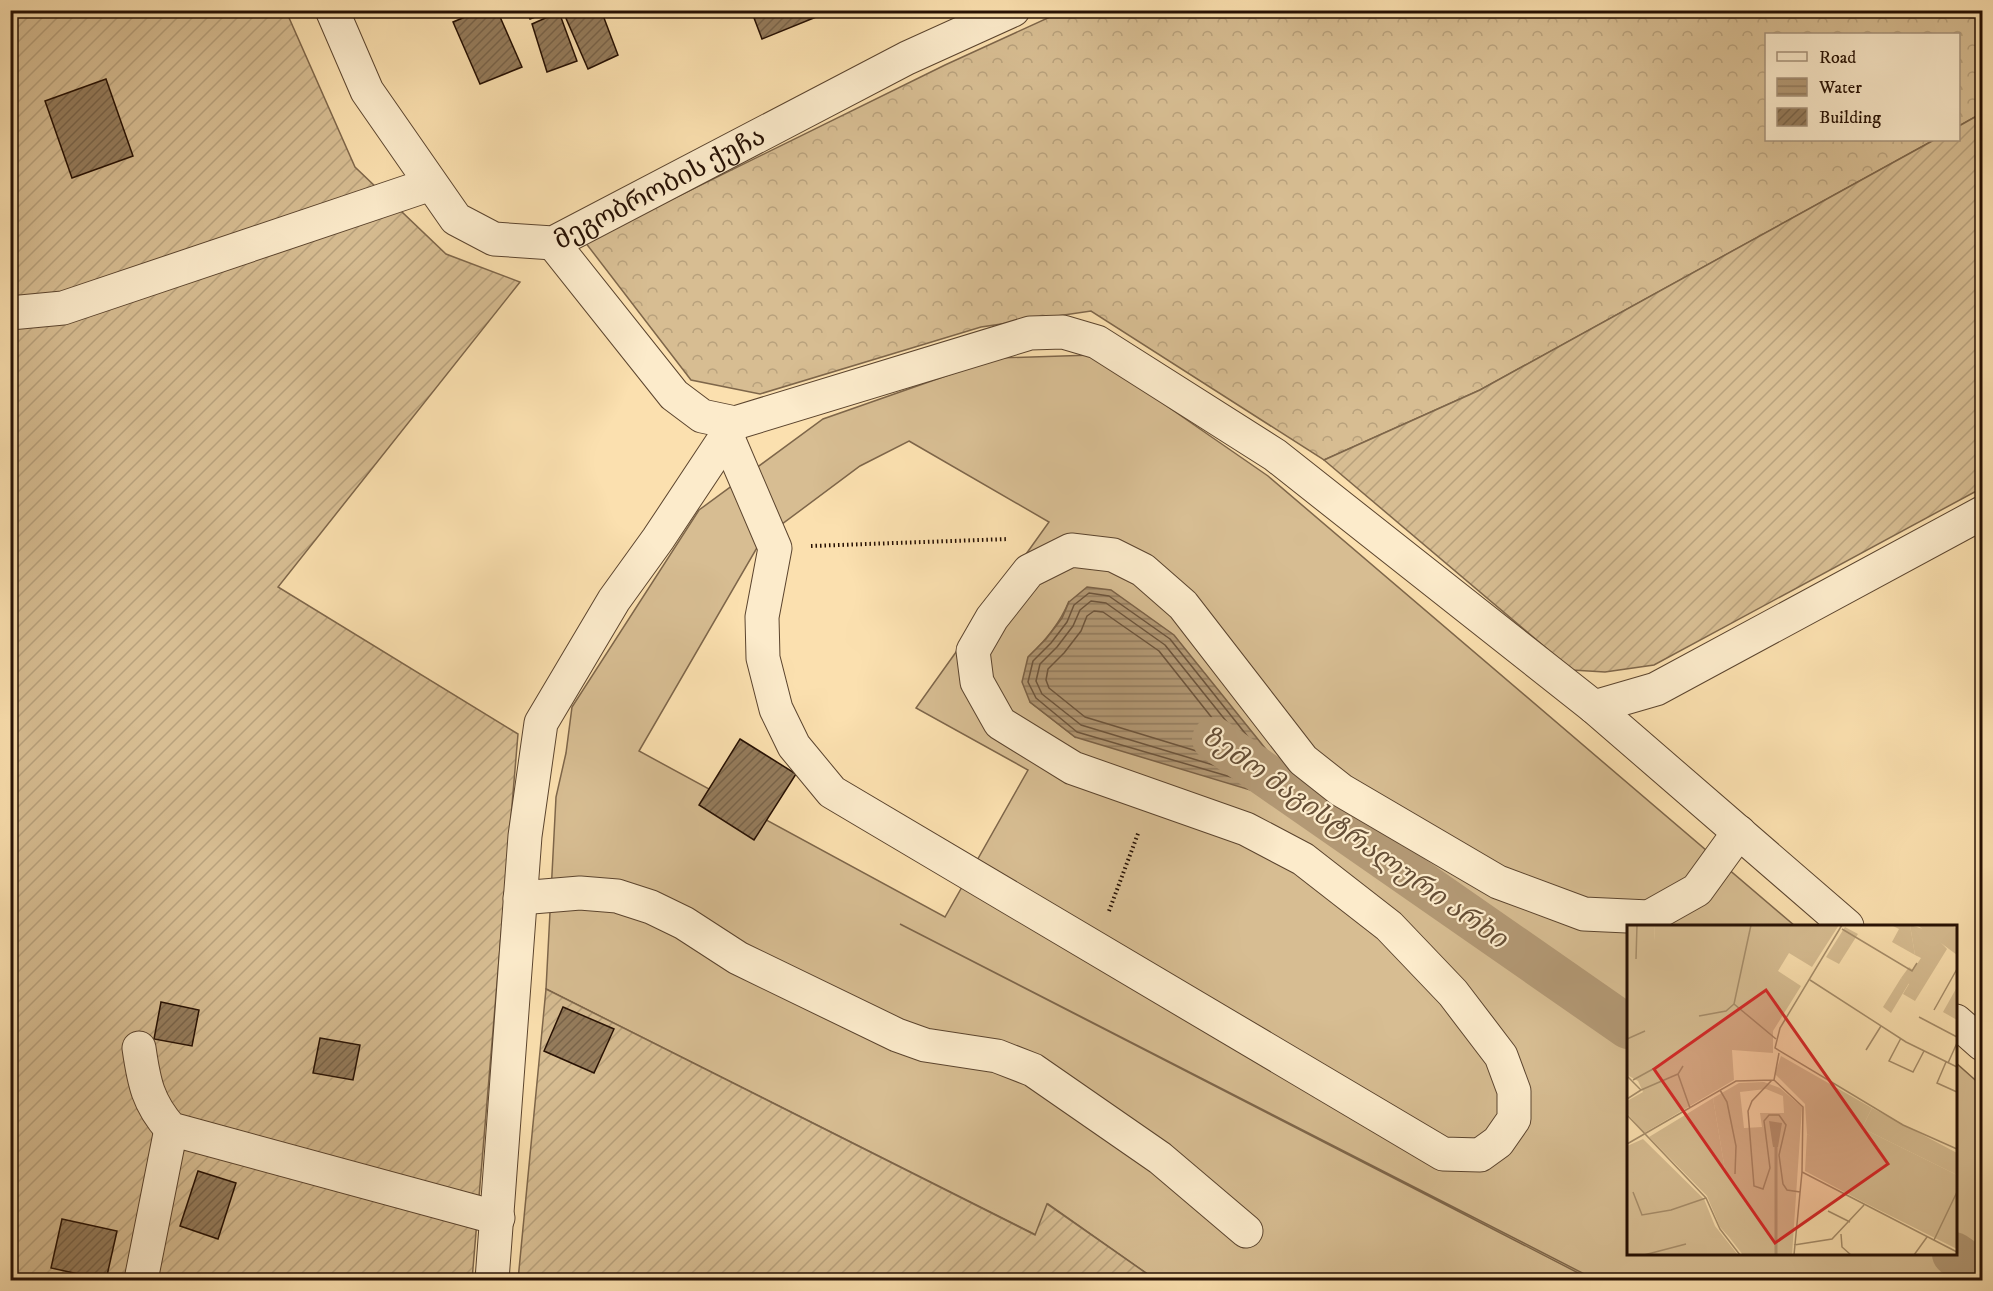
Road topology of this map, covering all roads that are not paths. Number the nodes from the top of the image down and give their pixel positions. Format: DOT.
graph roads {
  1 [pos="332,10"];
  2 [pos="1013,10"];
  3 [pos="431,184"];
  4 [pos="553,243"];
  5 [pos="10,313"];
  6 [pos="731,429"];
  7 [pos="1983,513"];
  8 [pos="1594,707"];
  9 [pos="1738,832"];
  10 [pos="520,898"];
  11 [pos="1845,925"];
  12 [pos="1957,1022"];
  13 [pos="1983,1044"];
  14 [pos="139,1048"];
  15 [pos="171,1129"];
  16 [pos="498,1218"];
  17 [pos="1246,1231"];
  18 [pos="141,1281"];
  19 [pos="492,1281"];
  1 -- 3 [label="street, მეგობრობის ქუჩა"];
  2 -- 4 [label="street, მეგობრობის ქუჩა"];
  3 -- 4 [label="street, მეგობრობის ქუჩა"];
  3 -- 5 [label="street"];
  4 -- 6 [label="street"];
  6 -- 8 [label="street"];
  6 -- 9 [label="street"];
  6 -- 10 [label="street"];
  7 -- 8 [label="street"];
  8 -- 9 [label="street"];
  9 -- 11 [label="street"];
  10 -- 16 [label="street"];
  10 -- 17 [label="street"];
  12 -- 13 [label="street"];
  14 -- 15 [label="street"];
  15 -- 16 [label="street"];
  15 -- 18 [label="street"];
  16 -- 19 [label="street"];
}
